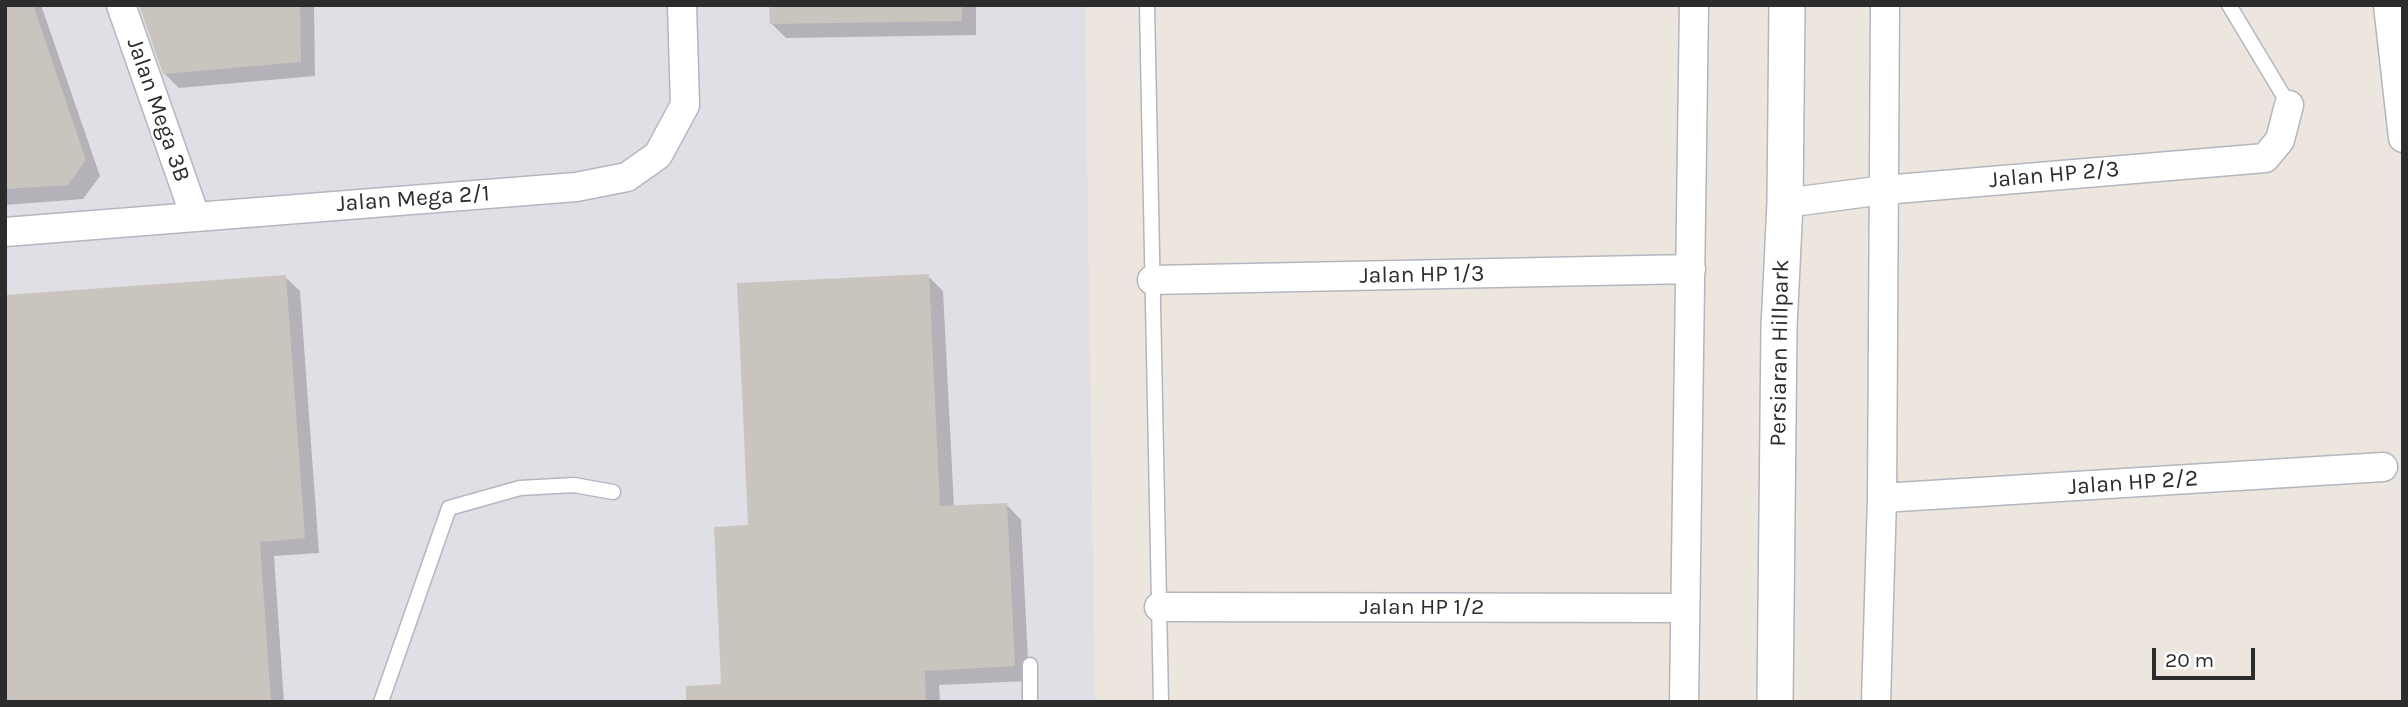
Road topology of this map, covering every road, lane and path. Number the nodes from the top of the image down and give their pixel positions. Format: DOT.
graph roads {
  1 [pos="121,5"];
  2 [pos="682,5"];
  3 [pos="1147,5"];
  4 [pos="1694,5"];
  5 [pos="1787,5"];
  6 [pos="1885,5"];
  7 [pos="2229,5"];
  8 [pos="2388,5"];
  9 [pos="2288,105"];
  10 [pos="2403,138"];
  11 [pos="1884,190"];
  12 [pos="1784,203"];
  13 [pos="195,216"];
  14 [pos="5,232"];
  15 [pos="1691,269"];
  16 [pos="1152,280"];
  17 [pos="2383,467"];
  18 [pos="613,492"];
  19 [pos="1882,498"];
  20 [pos="1159,607"];
  21 [pos="1685,608"];
  22 [pos="1030,665"];
  23 [pos="381,702"];
  24 [pos="1030,702"];
  25 [pos="1161,702"];
  26 [pos="1684,702"];
  27 [pos="1775,702"];
  28 [pos="1876,702"];
  1 -- 13 [label="street, Jalan Mega 3B"];
  2 -- 13 [label="street, Jalan Mega 2/1"];
  3 -- 16 [label="lane"];
  4 -- 15 [label="street"];
  5 -- 12 [label="street, Persiaran Hillpark"];
  6 -- 11 [label="street"];
  7 -- 9 [label="lane"];
  8 -- 10 [label="street"];
  9 -- 11 [label="street, Jalan HP 2/3"];
  11 -- 12 [label="street, Jalan HP 2/3"];
  11 -- 19 [label="street"];
  12 -- 27 [label="street, Persiaran Hillpark"];
  13 -- 14 [label="street, Jalan Mega 2/1"];
  15 -- 16 [label="street, Jalan HP 1/3"];
  15 -- 21 [label="street"];
  16 -- 20 [label="lane"];
  17 -- 19 [label="street, Jalan HP 2/2"];
  18 -- 23 [label="lane"];
  19 -- 28 [label="street"];
  20 -- 21 [label="street, Jalan HP 1/2"];
  20 -- 25 [label="lane"];
  21 -- 26 [label="street"];
  22 -- 24 [label="lane"];
}
